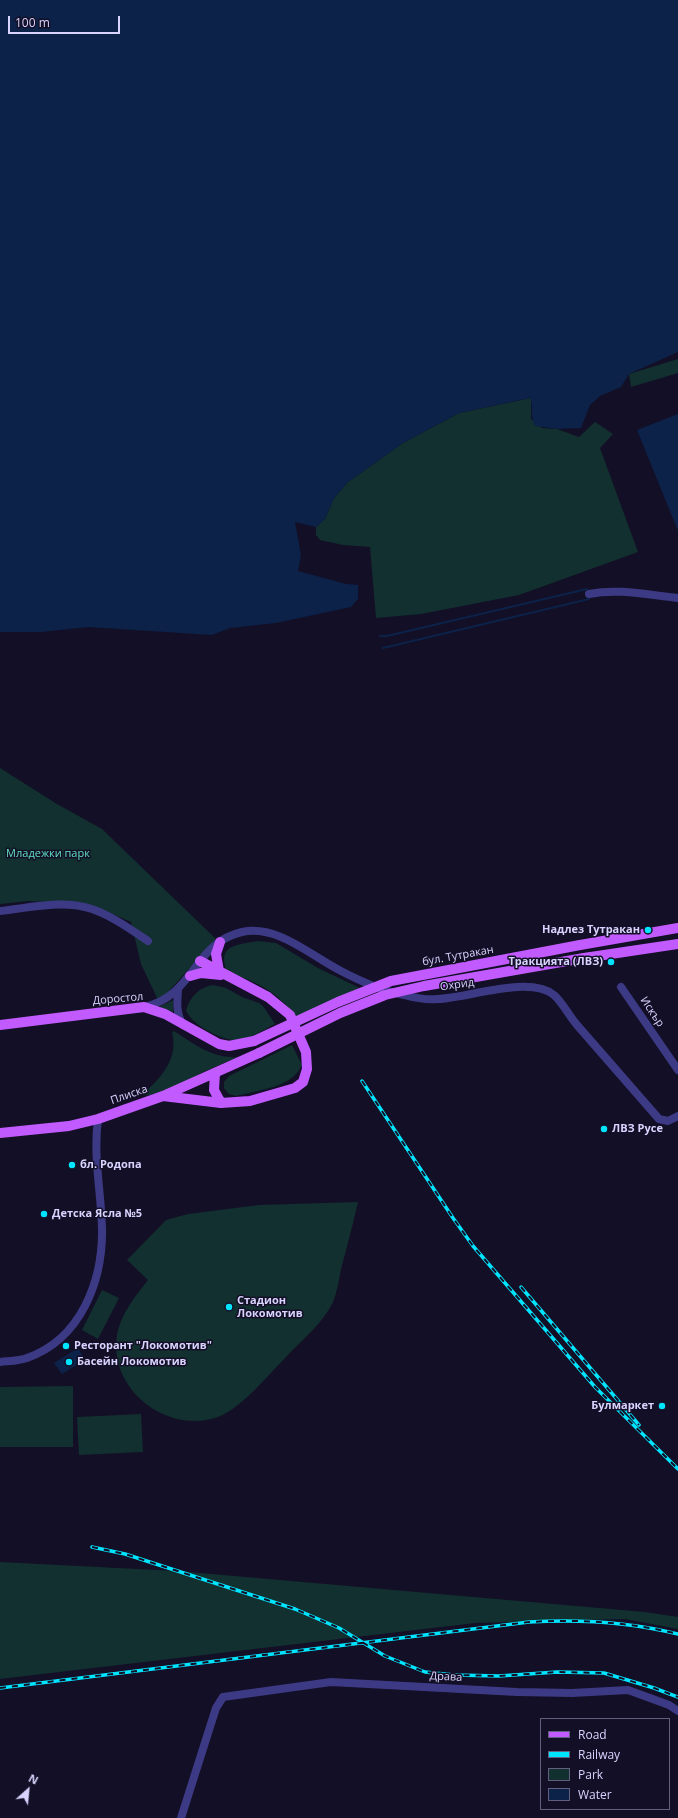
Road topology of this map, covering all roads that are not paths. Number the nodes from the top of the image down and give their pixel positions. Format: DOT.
graph roads {
  1 [pos="589,594"];
  2 [pos="678,598"];
  3 [pos="0,911"];
  4 [pos="678,928"];
  5 [pos="148,941"];
  6 [pos="220,942"];
  7 [pos="678,944"];
  8 [pos="200,961"];
  9 [pos="223,973"];
  10 [pos="190,976"];
  11 [pos="621,987"];
  12 [pos="178,990"];
  13 [pos="144,1007"];
  14 [pos="0,1025"];
  15 [pos="184,1025"];
  16 [pos="254,1041"];
  17 [pos="678,1070"];
  18 [pos="215,1073"];
  19 [pos="163,1096"];
  20 [pos="221,1103"];
  21 [pos="678,1116"];
  22 [pos="98,1119"];
  23 [pos="0,1133"];
  24 [pos="0,1362"];
  25 [pos="678,1711"];
  26 [pos="181,1818"];
  1 -- 2 [label="street"];
  3 -- 5 [label="street"];
  4 -- 16 [label="main road, бул. Тутракан, bridge"];
  6 -- 8 [label="street, Охрид"];
  6 -- 9 [label="main road"];
  6 -- 21 [label="street, Охрид"];
  7 -- 18 [label="main road, Плиска, bridge"];
  8 -- 9 [label="main road"];
  8 -- 10 [label="street, Охрид"];
  9 -- 10 [label="main road"];
  9 -- 20 [label="main road"];
  10 -- 12 [label="street, Охрид"];
  11 -- 17 [label="street, Искър"];
  12 -- 13 [label="street, Охрид"];
  12 -- 15 [label="street"];
  13 -- 14 [label="main road, Доростол"];
  13 -- 15 [label="main road, Доростол"];
  15 -- 16 [label="main road, Доростол"];
  18 -- 19 [label="main road, Плиска"];
  18 -- 20 [label="main road"];
  19 -- 20 [label="main road"];
  19 -- 22 [label="main road, Плиска"];
  22 -- 23 [label="main road, Плиска"];
  22 -- 24 [label="street"];
  25 -- 26 [label="street, Драва"];
}
